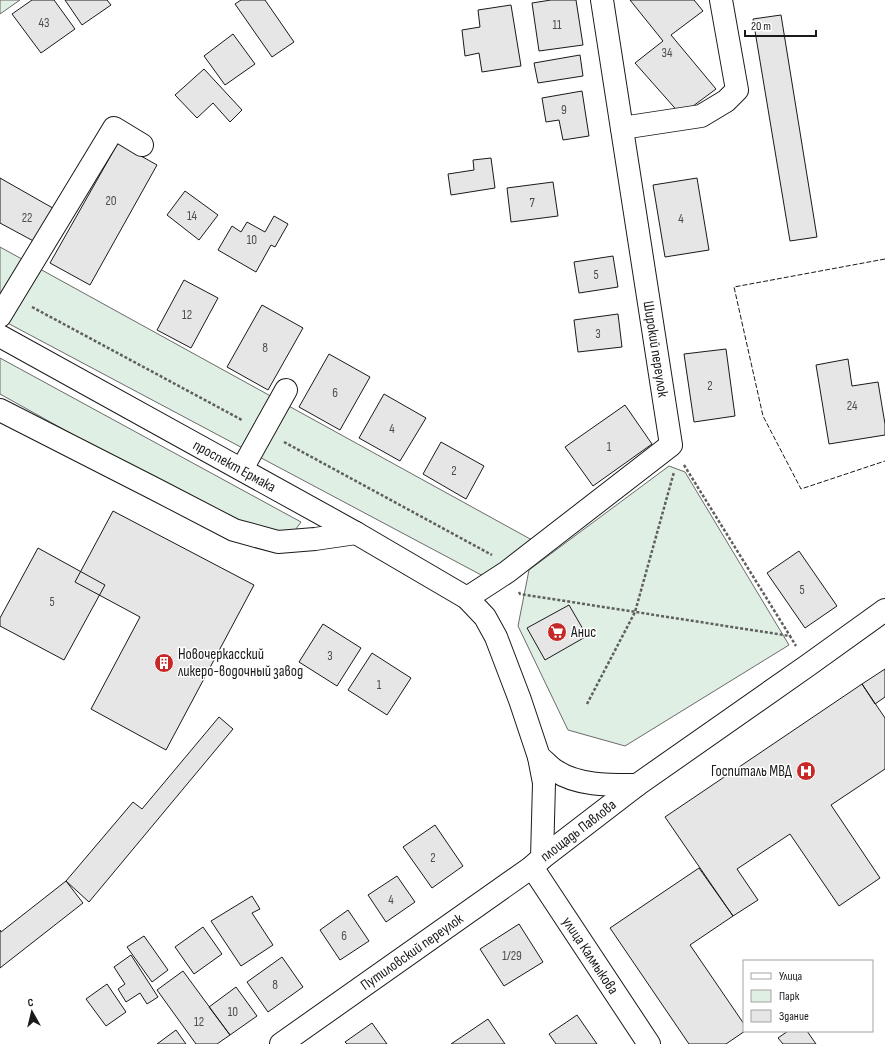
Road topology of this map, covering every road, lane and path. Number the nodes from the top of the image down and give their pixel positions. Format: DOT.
graph roads {
  1 [pos="602,0"];
  2 [pos="721,0"];
  3 [pos="622,128"];
  4 [pos="142,145"];
  5 [pos="12,296"];
  6 [pos="0,316"];
  7 [pos="0,336"];
  8 [pos="286,390"];
  9 [pos="0,410"];
  10 [pos="263,431"];
  11 [pos="675,450"];
  12 [pos="242,469"];
  13 [pos="356,533"];
  14 [pos="507,572"];
  15 [pos="467,598"];
  16 [pos="885,610"];
  17 [pos="636,612"];
  18 [pos="790,636"];
  19 [pos="807,666"];
  20 [pos="587,704"];
  21 [pos="540,757"];
  22 [pos="637,785"];
  23 [pos="537,862"];
  24 [pos="281,1044"];
  25 [pos="649,1044"];
  1 -- 3 [label="street, Широкий переулок"];
  2 -- 3 [label="street"];
  3 -- 11 [label="street, Широкий переулок"];
  4 -- 5 [label="street"];
  5 -- 6 [label="street"];
  5 -- 10 [label="path"];
  7 -- 12 [label="street, проспект Ермака"];
  8 -- 10 [label="street"];
  9 -- 13 [label="street"];
  10 -- 12 [label="street"];
  10 -- 14 [label="path"];
  11 -- 14 [label="street"];
  11 -- 17 [label="path"];
  11 -- 18 [label="path"];
  12 -- 13 [label="street, проспект Ермака"];
  13 -- 15 [label="street, проспект Ермака"];
  14 -- 15 [label="street"];
  14 -- 17 [label="path"];
  15 -- 21 [label="street, площадь Павлова"];
  16 -- 19 [label="street, площадь Павлова"];
  17 -- 18 [label="path"];
  17 -- 20 [label="path"];
  18 -- 19 [label="path"];
  19 -- 22 [label="street, площадь Павлова"];
  21 -- 22 [label="street, площадь Павлова"];
  21 -- 23 [label="street, площадь Павлова"];
  22 -- 23 [label="street, площадь Павлова"];
  23 -- 24 [label="street, Путиловский переулок"];
  23 -- 25 [label="street, улица Калмыкова"];
}
